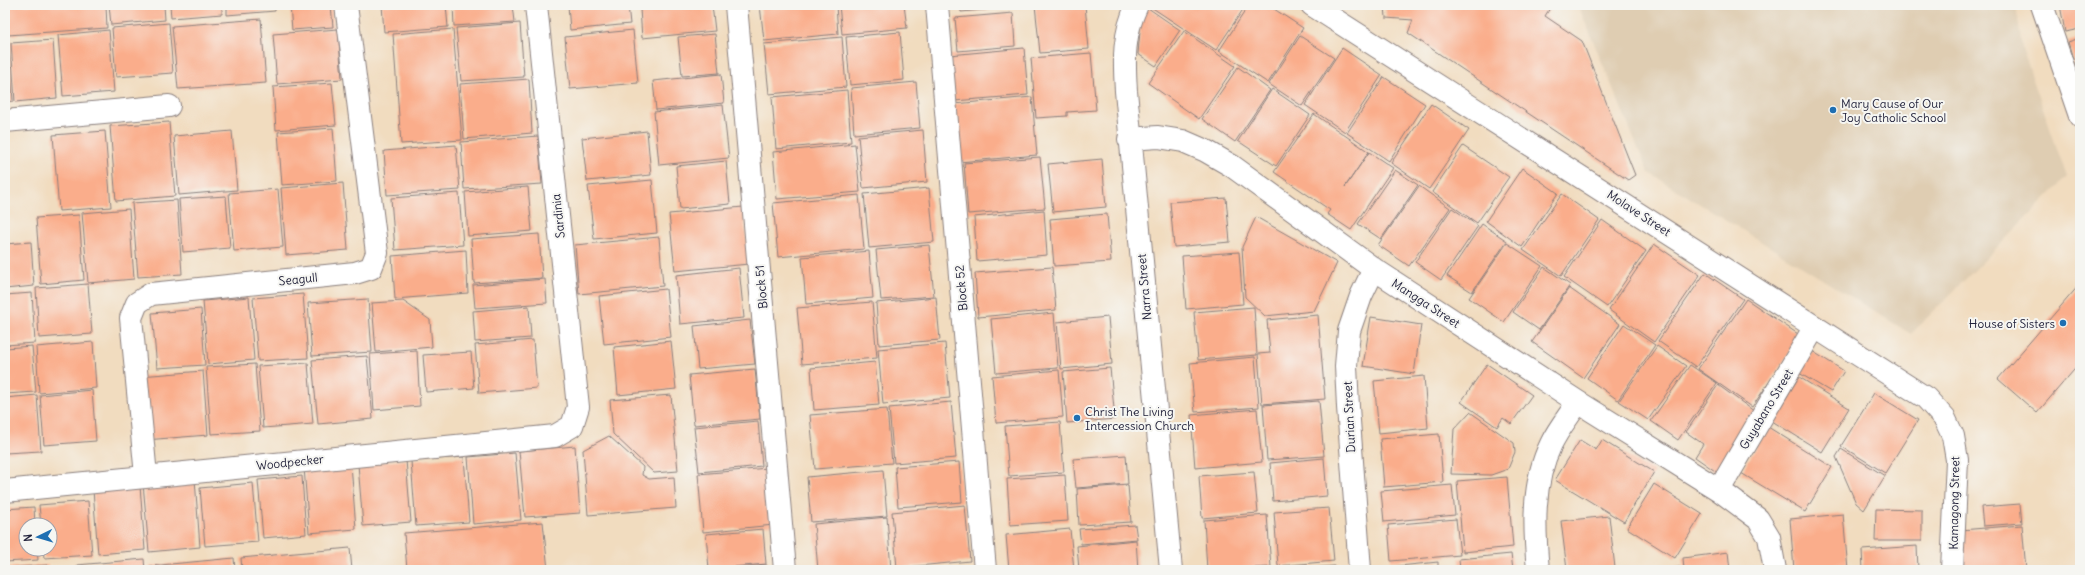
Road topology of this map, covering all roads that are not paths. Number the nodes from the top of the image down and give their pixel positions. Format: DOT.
graph roads {
  1 [pos="346,5"];
  2 [pos="536,5"];
  3 [pos="736,5"];
  4 [pos="937,5"];
  5 [pos="1136,5"];
  6 [pos="1312,5"];
  7 [pos="2042,5"];
  8 [pos="1336,12"];
  9 [pos="169,106"];
  10 [pos="2080,116"];
  11 [pos="5,121"];
  12 [pos="1130,139"];
  13 [pos="1374,269"];
  14 [pos="1814,328"];
  15 [pos="1578,402"];
  16 [pos="572,426"];
  17 [pos="1953,436"];
  18 [pos="146,476"];
  19 [pos="1718,490"];
  20 [pos="5,491"];
  21 [pos="785,570"];
  22 [pos="985,570"];
  23 [pos="1171,570"];
  24 [pos="1360,570"];
  25 [pos="1538,570"];
  26 [pos="1775,570"];
  27 [pos="1952,570"];
  1 -- 18 [label="street, Seagull"];
  2 -- 16 [label="street, Sardinia"];
  3 -- 21 [label="street, Block 51"];
  4 -- 22 [label="street, Block 52"];
  5 -- 12 [label="street, Narra Street"];
  6 -- 8 [label="street, Molave Street"];
  7 -- 10 [label="street"];
  8 -- 14 [label="street, Molave Street"];
  9 -- 11 [label="street"];
  12 -- 13 [label="street, Mangga Street"];
  12 -- 23 [label="street, Narra Street"];
  13 -- 15 [label="street, Mangga Street"];
  13 -- 24 [label="street, Durian Street"];
  14 -- 17 [label="street, Molave Street"];
  14 -- 19 [label="street, Guyabano Street"];
  15 -- 19 [label="street, Mangga Street"];
  15 -- 25 [label="street"];
  16 -- 18 [label="street, Woodpecker"];
  17 -- 27 [label="street, Kamagong Street"];
  18 -- 20 [label="street, Woodpecker"];
  19 -- 26 [label="street, Mangga Street"];
}
